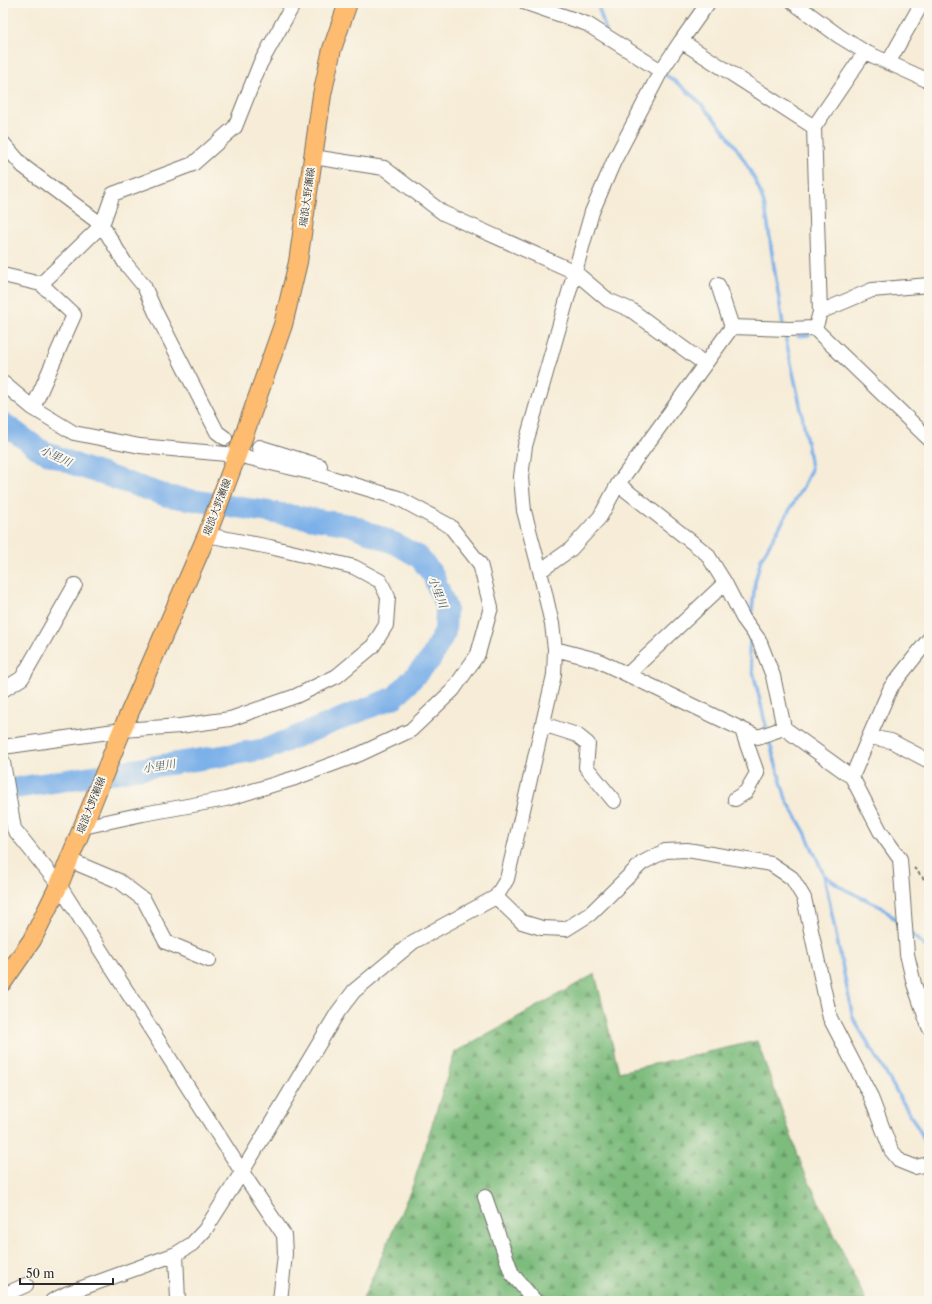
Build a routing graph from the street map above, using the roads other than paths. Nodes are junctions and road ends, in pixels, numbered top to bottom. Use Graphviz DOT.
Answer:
graph roads {
  1 [pos="294,3"];
  2 [pos="348,3"];
  3 [pos="526,3"];
  4 [pos="708,3"];
  5 [pos="794,3"];
  6 [pos="922,3"];
  7 [pos="681,41"];
  8 [pos="865,52"];
  9 [pos="888,63"];
  10 [pos="664,67"];
  11 [pos="929,81"];
  12 [pos="814,127"];
  13 [pos="3,143"];
  14 [pos="313,157"];
  15 [pos="102,225"];
  16 [pos="575,272"];
  17 [pos="3,275"];
  18 [pos="41,284"];
  19 [pos="718,285"];
  20 [pos="929,285"];
  21 [pos="820,312"];
  22 [pos="732,327"];
  23 [pos="814,328"];
  24 [pos="705,364"];
  25 [pos="3,383"];
  26 [pos="33,408"];
  27 [pos="225,438"];
  28 [pos="929,439"];
  29 [pos="259,447"];
  30 [pos="235,460"];
  31 [pos="318,474"];
  32 [pos="618,484"];
  33 [pos="210,528"];
  34 [pos="540,571"];
  35 [pos="725,583"];
  36 [pos="75,585"];
  37 [pos="927,645"];
  38 [pos="555,649"];
  39 [pos="628,674"];
  40 [pos="3,690"];
  41 [pos="542,724"];
  42 [pos="784,728"];
  43 [pos="742,730"];
  44 [pos="120,734"];
  45 [pos="869,737"];
  46 [pos="3,747"];
  47 [pos="929,761"];
  48 [pos="3,762"];
  49 [pos="852,777"];
  50 [pos="736,799"];
  51 [pos="614,801"];
  52 [pos="85,823"];
  53 [pos="8,830"];
  54 [pos="69,860"];
  55 [pos="59,885"];
  56 [pos="496,897"];
  57 [pos="209,960"];
  58 [pos="3,982"];
  59 [pos="929,1027"];
  60 [pos="929,1164"];
  61 [pos="242,1172"];
  62 [pos="485,1197"];
  63 [pos="176,1254"];
  64 [pos="26,1285"];
  65 [pos="8,1301"];
  66 [pos="52,1301"];
  67 [pos="178,1301"];
  68 [pos="280,1301"];
  69 [pos="535,1301"];
  1 -- 15 [label="street"];
  2 -- 14 [label="main road, 瑞浪大野瀬線"];
  3 -- 10 [label="street"];
  4 -- 7 [label="street"];
  5 -- 8 [label="street"];
  6 -- 9 [label="street"];
  7 -- 10 [label="street"];
  7 -- 12 [label="street"];
  8 -- 9 [label="street"];
  8 -- 12 [label="street"];
  9 -- 11 [label="street"];
  10 -- 16 [label="street"];
  12 -- 21 [label="street"];
  13 -- 15 [label="street"];
  14 -- 16 [label="street"];
  14 -- 30 [label="main road, 瑞浪大野瀬線"];
  15 -- 18 [label="street"];
  15 -- 27 [label="street"];
  16 -- 24 [label="street"];
  16 -- 34 [label="street"];
  17 -- 18 [label="street"];
  18 -- 26 [label="street"];
  19 -- 22 [label="street"];
  20 -- 21 [label="street"];
  21 -- 23 [label="street"];
  22 -- 23 [label="street"];
  22 -- 24 [label="street"];
  23 -- 28 [label="street"];
  24 -- 32 [label="street"];
  25 -- 26 [label="street"];
  26 -- 30 [label="street"];
  29 -- 31 [label="street"];
  30 -- 31 [label="street"];
  30 -- 33 [label="main road, 瑞浪大野瀬線"];
  31 -- 52 [label="street"];
  32 -- 34 [label="street"];
  32 -- 35 [label="street"];
  33 -- 44 [label="main road, 瑞浪大野瀬線"];
  33 -- 44 [label="street"];
  34 -- 38 [label="street"];
  35 -- 39 [label="street"];
  35 -- 42 [label="street"];
  36 -- 40 [label="street"];
  37 -- 45 [label="street"];
  38 -- 39 [label="street"];
  38 -- 41 [label="street"];
  39 -- 43 [label="street"];
  41 -- 51 [label="street"];
  41 -- 56 [label="street"];
  42 -- 43 [label="street"];
  42 -- 49 [label="street"];
  43 -- 50 [label="street"];
  44 -- 46 [label="street"];
  44 -- 52 [label="main road, 瑞浪大野瀬線"];
  45 -- 47 [label="street"];
  45 -- 49 [label="street"];
  48 -- 53 [label="street"];
  49 -- 59 [label="street"];
  52 -- 54 [label="main road, 瑞浪大野瀬線"];
  53 -- 55 [label="street"];
  54 -- 55 [label="main road, 瑞浪大野瀬線"];
  54 -- 57 [label="street"];
  55 -- 58 [label="main road, 瑞浪大野瀬線"];
  55 -- 61 [label="street"];
  56 -- 60 [label="street"];
  56 -- 61 [label="street"];
  61 -- 63 [label="street"];
  61 -- 68 [label="street"];
  62 -- 69 [label="street"];
  63 -- 66 [label="street"];
  63 -- 67 [label="street"];
  64 -- 65 [label="street"];
}
